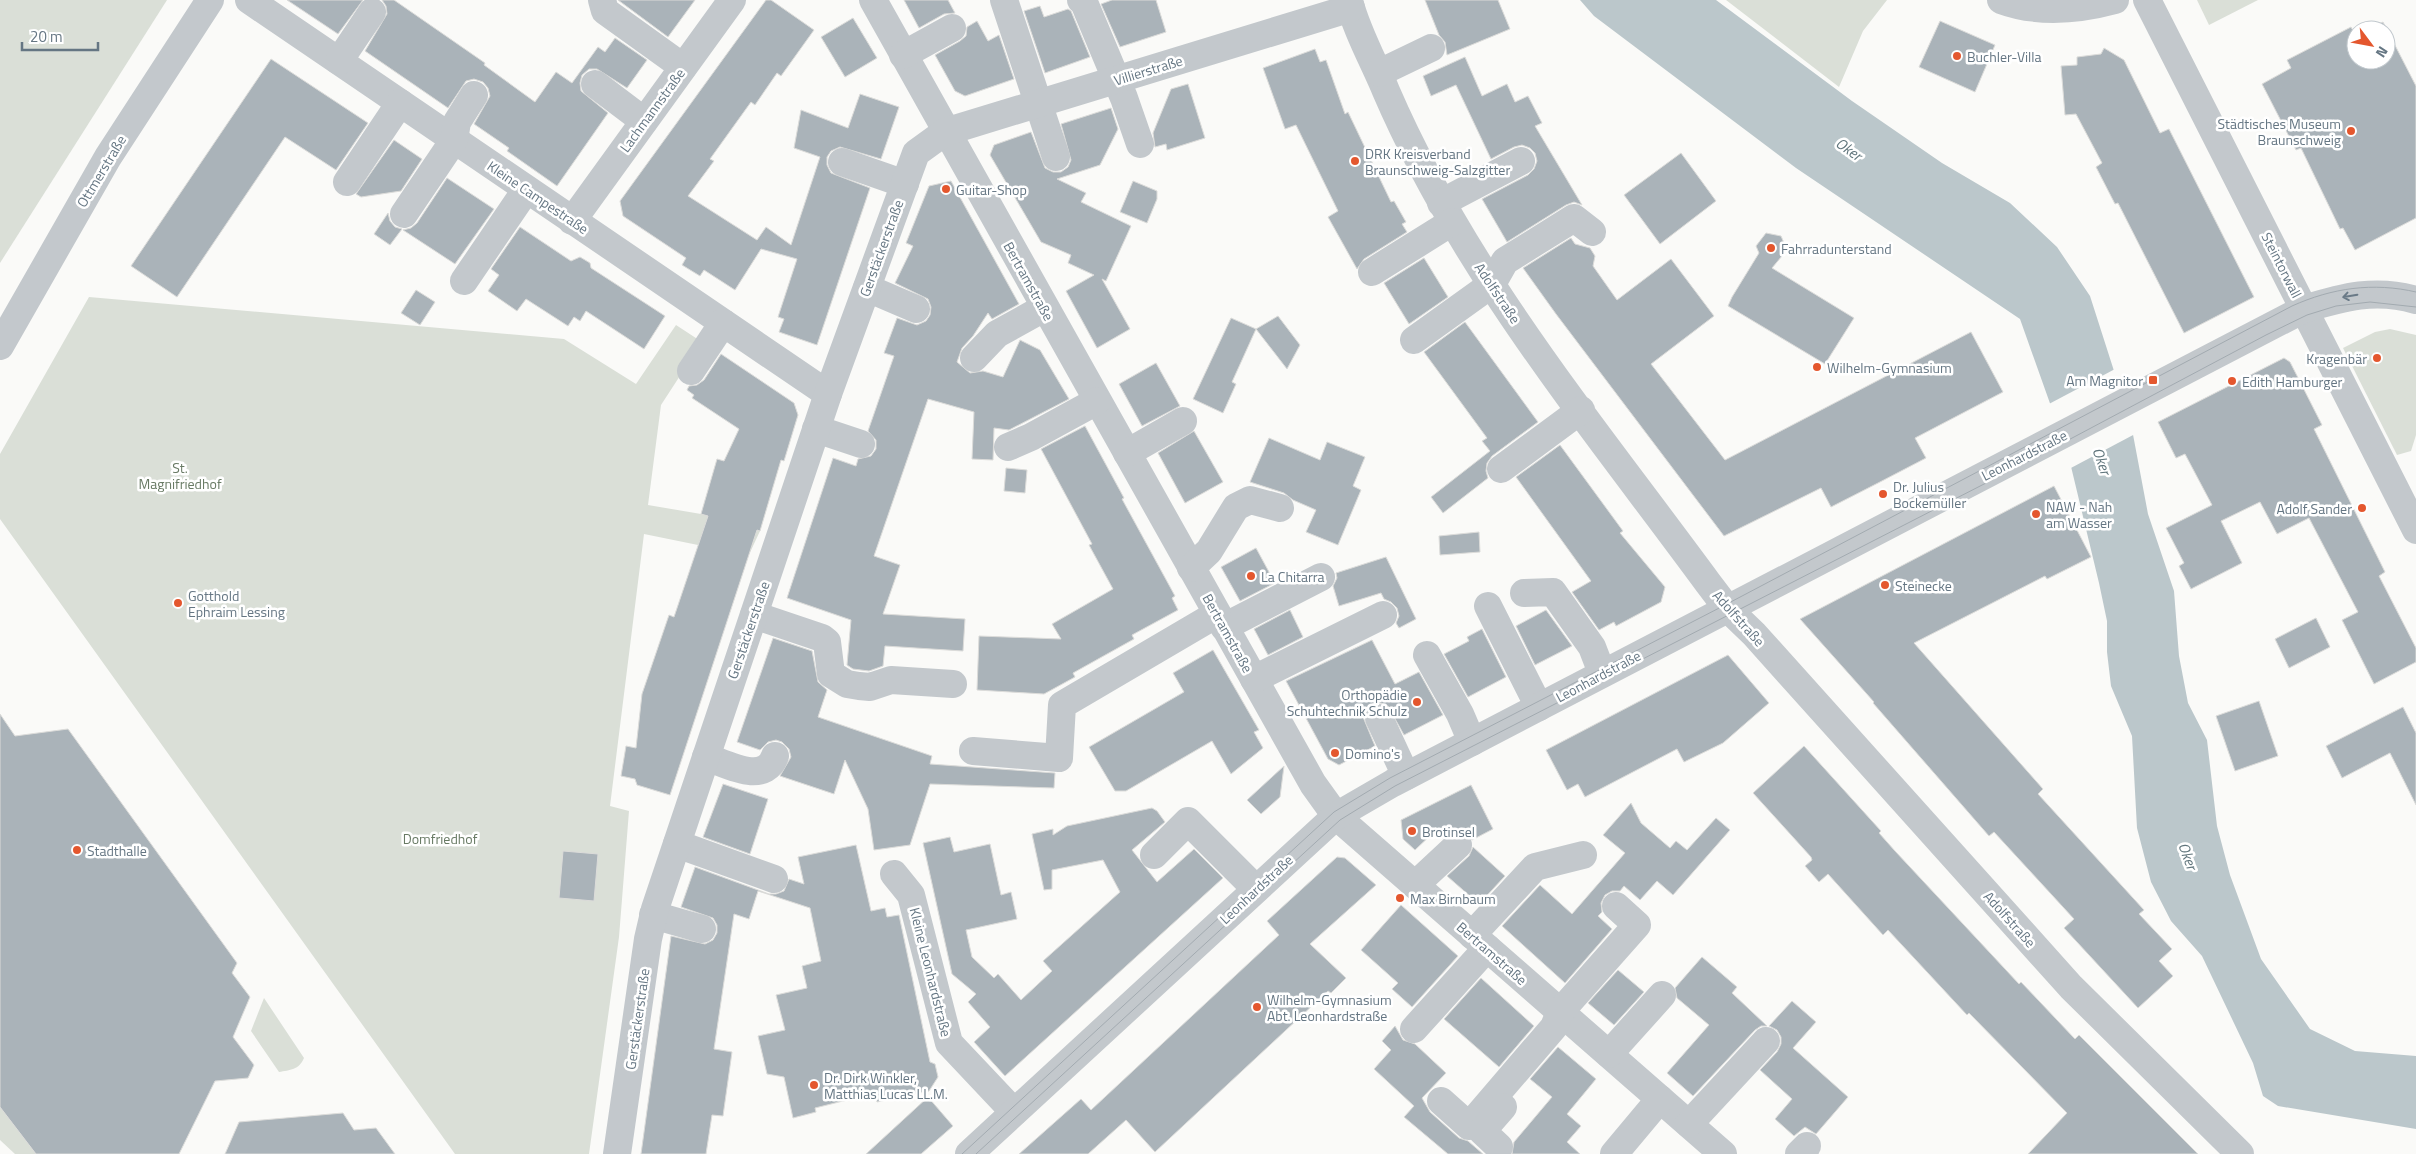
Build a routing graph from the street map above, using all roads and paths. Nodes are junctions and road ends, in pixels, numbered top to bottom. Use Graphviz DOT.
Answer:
graph roads {
  1 [pos="210,0"];
  2 [pos="249,0"];
  3 [pos="602,0"];
  4 [pos="873,0"];
  5 [pos="1004,0"];
  6 [pos="1081,0"];
  7 [pos="2001,0"];
  8 [pos="2115,0"];
  9 [pos="2147,0"];
  10 [pos="721,4"];
  11 [pos="1350,4"];
  12 [pos="372,12"];
  13 [pos="952,28"];
  14 [pos="1431,48"];
  15 [pos="903,55"];
  16 [pos="339,61"];
  17 [pos="683,67"];
  18 [pos="1378,73"];
  19 [pos="1115,80"];
  20 [pos="595,84"];
  21 [pos="474,95"];
  22 [pos="1040,103"];
  23 [pos="400,104"];
  24 [pos="644,121"];
  25 [pos="945,132"];
  26 [pos="454,140"];
  27 [pos="1140,144"];
  28 [pos="1056,157"];
  29 [pos="1521,161"];
  30 [pos="842,162"];
  31 [pos="346,182"];
  32 [pos="905,184"];
  33 [pos="521,186"];
  34 [pos="1446,212"];
  35 [pos="404,214"];
  36 [pos="572,221"];
  37 [pos="1592,232"];
  38 [pos="1372,272"];
  39 [pos="458,277"];
  40 [pos="1492,284"];
  41 [pos="866,288"];
  42 [pos="2407,297"];
  43 [pos="1044,308"];
  44 [pos="916,309"];
  45 [pos="2304,309"];
  46 [pos="723,323"];
  47 [pos="1414,340"];
  48 [pos="0,346"];
  49 [pos="974,358"];
  50 [pos="691,371"];
  51 [pos="828,394"];
  52 [pos="1097,401"];
  53 [pos="1581,410"];
  54 [pos="1183,421"];
  55 [pos="816,429"];
  56 [pos="861,444"];
  57 [pos="1008,447"];
  58 [pos="1127,453"];
  59 [pos="1501,469"];
  60 [pos="1280,508"];
  61 [pos="2416,530"];
  62 [pos="1191,568"];
  63 [pos="1321,577"];
  64 [pos="1524,593"];
  65 [pos="1488,606"];
  66 [pos="1727,608"];
  67 [pos="754,615"];
  68 [pos="1383,616"];
  69 [pos="1221,620"];
  70 [pos="1589,621"];
  71 [pos="1427,654"];
  72 [pos="1608,670"];
  73 [pos="1254,679"];
  74 [pos="953,684"];
  75 [pos="1539,707"];
  76 [pos="1379,718"];
  77 [pos="1472,742"];
  78 [pos="973,751"];
  79 [pos="775,756"];
  80 [pos="703,765"];
  81 [pos="1406,776"];
  82 [pos="752,790"];
  83 [pos="1336,816"];
  84 [pos="676,844"];
  85 [pos="1458,846"];
  86 [pos="1154,855"];
  87 [pos="1583,855"];
  88 [pos="894,874"];
  89 [pos="774,880"];
  90 [pos="1415,885"];
  91 [pos="1256,889"];
  92 [pos="1616,906"];
  93 [pos="653,915"];
  94 [pos="702,929"];
  95 [pos="1479,942"];
  96 [pos="1667,1000"];
  97 [pos="1566,1017"];
  98 [pos="1414,1029"];
  99 [pos="1766,1041"];
  100 [pos="1614,1059"];
  101 [pos="1660,1099"];
  102 [pos="1441,1101"];
  103 [pos="1014,1112"];
  104 [pos="1688,1124"];
  105 [pos="1499,1146"];
  106 [pos="1711,1150"];
  107 [pos="617,1154"];
  108 [pos="969,1154"];
  109 [pos="1614,1154"];
  110 [pos="2240,1154"];
  1 -- 48 [label="street, Ottmerstraße"];
  2 -- 16 [label="street, Kleine Campestraße"];
  3 -- 17 [label="street"];
  4 -- 15 [label="street, Bertramstraße"];
  5 -- 22 [label="street"];
  6 -- 19 [label="street"];
  7 -- 8 [label="street"];
  9 -- 45 [label="street, Steintorwall"];
  10 -- 17 [label="street, Lachmannstraße"];
  11 -- 18 [label="street, Adolfstraße"];
  11 -- 19 [label="street, Villierstraße"];
  12 -- 16 [label="street"];
  13 -- 15 [label="street"];
  14 -- 18 [label="street"];
  15 -- 25 [label="street, Bertramstraße"];
  16 -- 23 [label="street, Kleine Campestraße"];
  17 -- 24 [label="street, Lachmannstraße"];
  18 -- 34 [label="street, Adolfstraße"];
  19 -- 22 [label="street, Villierstraße"];
  19 -- 27 [label="street"];
  20 -- 24 [label="street"];
  21 -- 26 [label="street"];
  22 -- 25 [label="street, Villierstraße"];
  22 -- 28 [label="street"];
  23 -- 26 [label="street, Kleine Campestraße"];
  23 -- 31 [label="street"];
  24 -- 36 [label="street, Lachmannstraße"];
  25 -- 32 [label="street, Gerstäckerstraße"];
  25 -- 43 [label="street, Bertramstraße"];
  26 -- 33 [label="street, Kleine Campestraße"];
  26 -- 35 [label="street"];
  29 -- 34 [label="street"];
  30 -- 32 [label="street"];
  32 -- 41 [label="street, Gerstäckerstraße"];
  33 -- 36 [label="street, Kleine Campestraße"];
  33 -- 39 [label="street"];
  34 -- 38 [label="street"];
  34 -- 40 [label="street, Adolfstraße"];
  36 -- 46 [label="street, Kleine Campestraße"];
  37 -- 40 [label="street"];
  40 -- 47 [label="street"];
  40 -- 53 [label="street, Adolfstraße"];
  41 -- 44 [label="street"];
  41 -- 51 [label="street, Gerstäckerstraße"];
  42 -- 45 [label="street, Leonhardstraße, one-way"];
  43 -- 49 [label="street"];
  43 -- 52 [label="street, Bertramstraße"];
  45 -- 61 [label="street, Steintorwall"];
  45 -- 66 [label="street, Leonhardstraße"];
  46 -- 50 [label="street"];
  46 -- 51 [label="street, Kleine Campestraße"];
  51 -- 55 [label="street, Gerstäckerstraße"];
  52 -- 57 [label="street"];
  52 -- 58 [label="street, Bertramstraße"];
  53 -- 59 [label="street"];
  53 -- 66 [label="street, Adolfstraße"];
  54 -- 58 [label="street"];
  55 -- 56 [label="street"];
  55 -- 67 [label="street, Gerstäckerstraße"];
  58 -- 62 [label="street, Bertramstraße"];
  60 -- 62 [label="street"];
  62 -- 69 [label="street, Bertramstraße"];
  63 -- 69 [label="street"];
  64 -- 72 [label="street"];
  65 -- 75 [label="street"];
  66 -- 72 [label="street, Leonhardstraße"];
  66 -- 110 [label="street, Adolfstraße"];
  67 -- 74 [label="street"];
  67 -- 80 [label="street, Gerstäckerstraße"];
  68 -- 73 [label="street"];
  69 -- 73 [label="street, Bertramstraße"];
  69 -- 78 [label="street"];
  70 -- 72 [label="street"];
  71 -- 77 [label="street"];
  72 -- 75 [label="street, Leonhardstraße"];
  73 -- 83 [label="street, Bertramstraße"];
  75 -- 77 [label="street, Leonhardstraße"];
  76 -- 81 [label="street"];
  77 -- 81 [label="street, Leonhardstraße"];
  79 -- 80 [label="street"];
  80 -- 82 [label="street"];
  80 -- 84 [label="street, Gerstäckerstraße"];
  81 -- 83 [label="street, Leonhardstraße"];
  83 -- 90 [label="street, Bertramstraße"];
  83 -- 91 [label="street, Leonhardstraße"];
  84 -- 89 [label="street"];
  84 -- 93 [label="street, Gerstäckerstraße"];
  85 -- 90 [label="street"];
  86 -- 91 [label="street"];
  87 -- 95 [label="street"];
  88 -- 103 [label="street, Kleine Leonhardstraße"];
  90 -- 95 [label="street, Bertramstraße"];
  91 -- 103 [label="street, Leonhardstraße"];
  92 -- 97 [label="street"];
  93 -- 94 [label="street"];
  93 -- 107 [label="street, Gerstäckerstraße"];
  95 -- 97 [label="street, Bertramstraße"];
  95 -- 98 [label="street"];
  96 -- 100 [label="street"];
  97 -- 100 [label="street, Bertramstraße"];
  97 -- 102 [label="street"];
  97 -- 105 [label="street"];
  99 -- 104 [label="street"];
  100 -- 101 [label="street, Bertramstraße"];
  101 -- 104 [label="street, Bertramstraße"];
  101 -- 109 [label="street"];
  103 -- 108 [label="street, Leonhardstraße"];
  104 -- 106 [label="street, Bertramstraße"];
}
